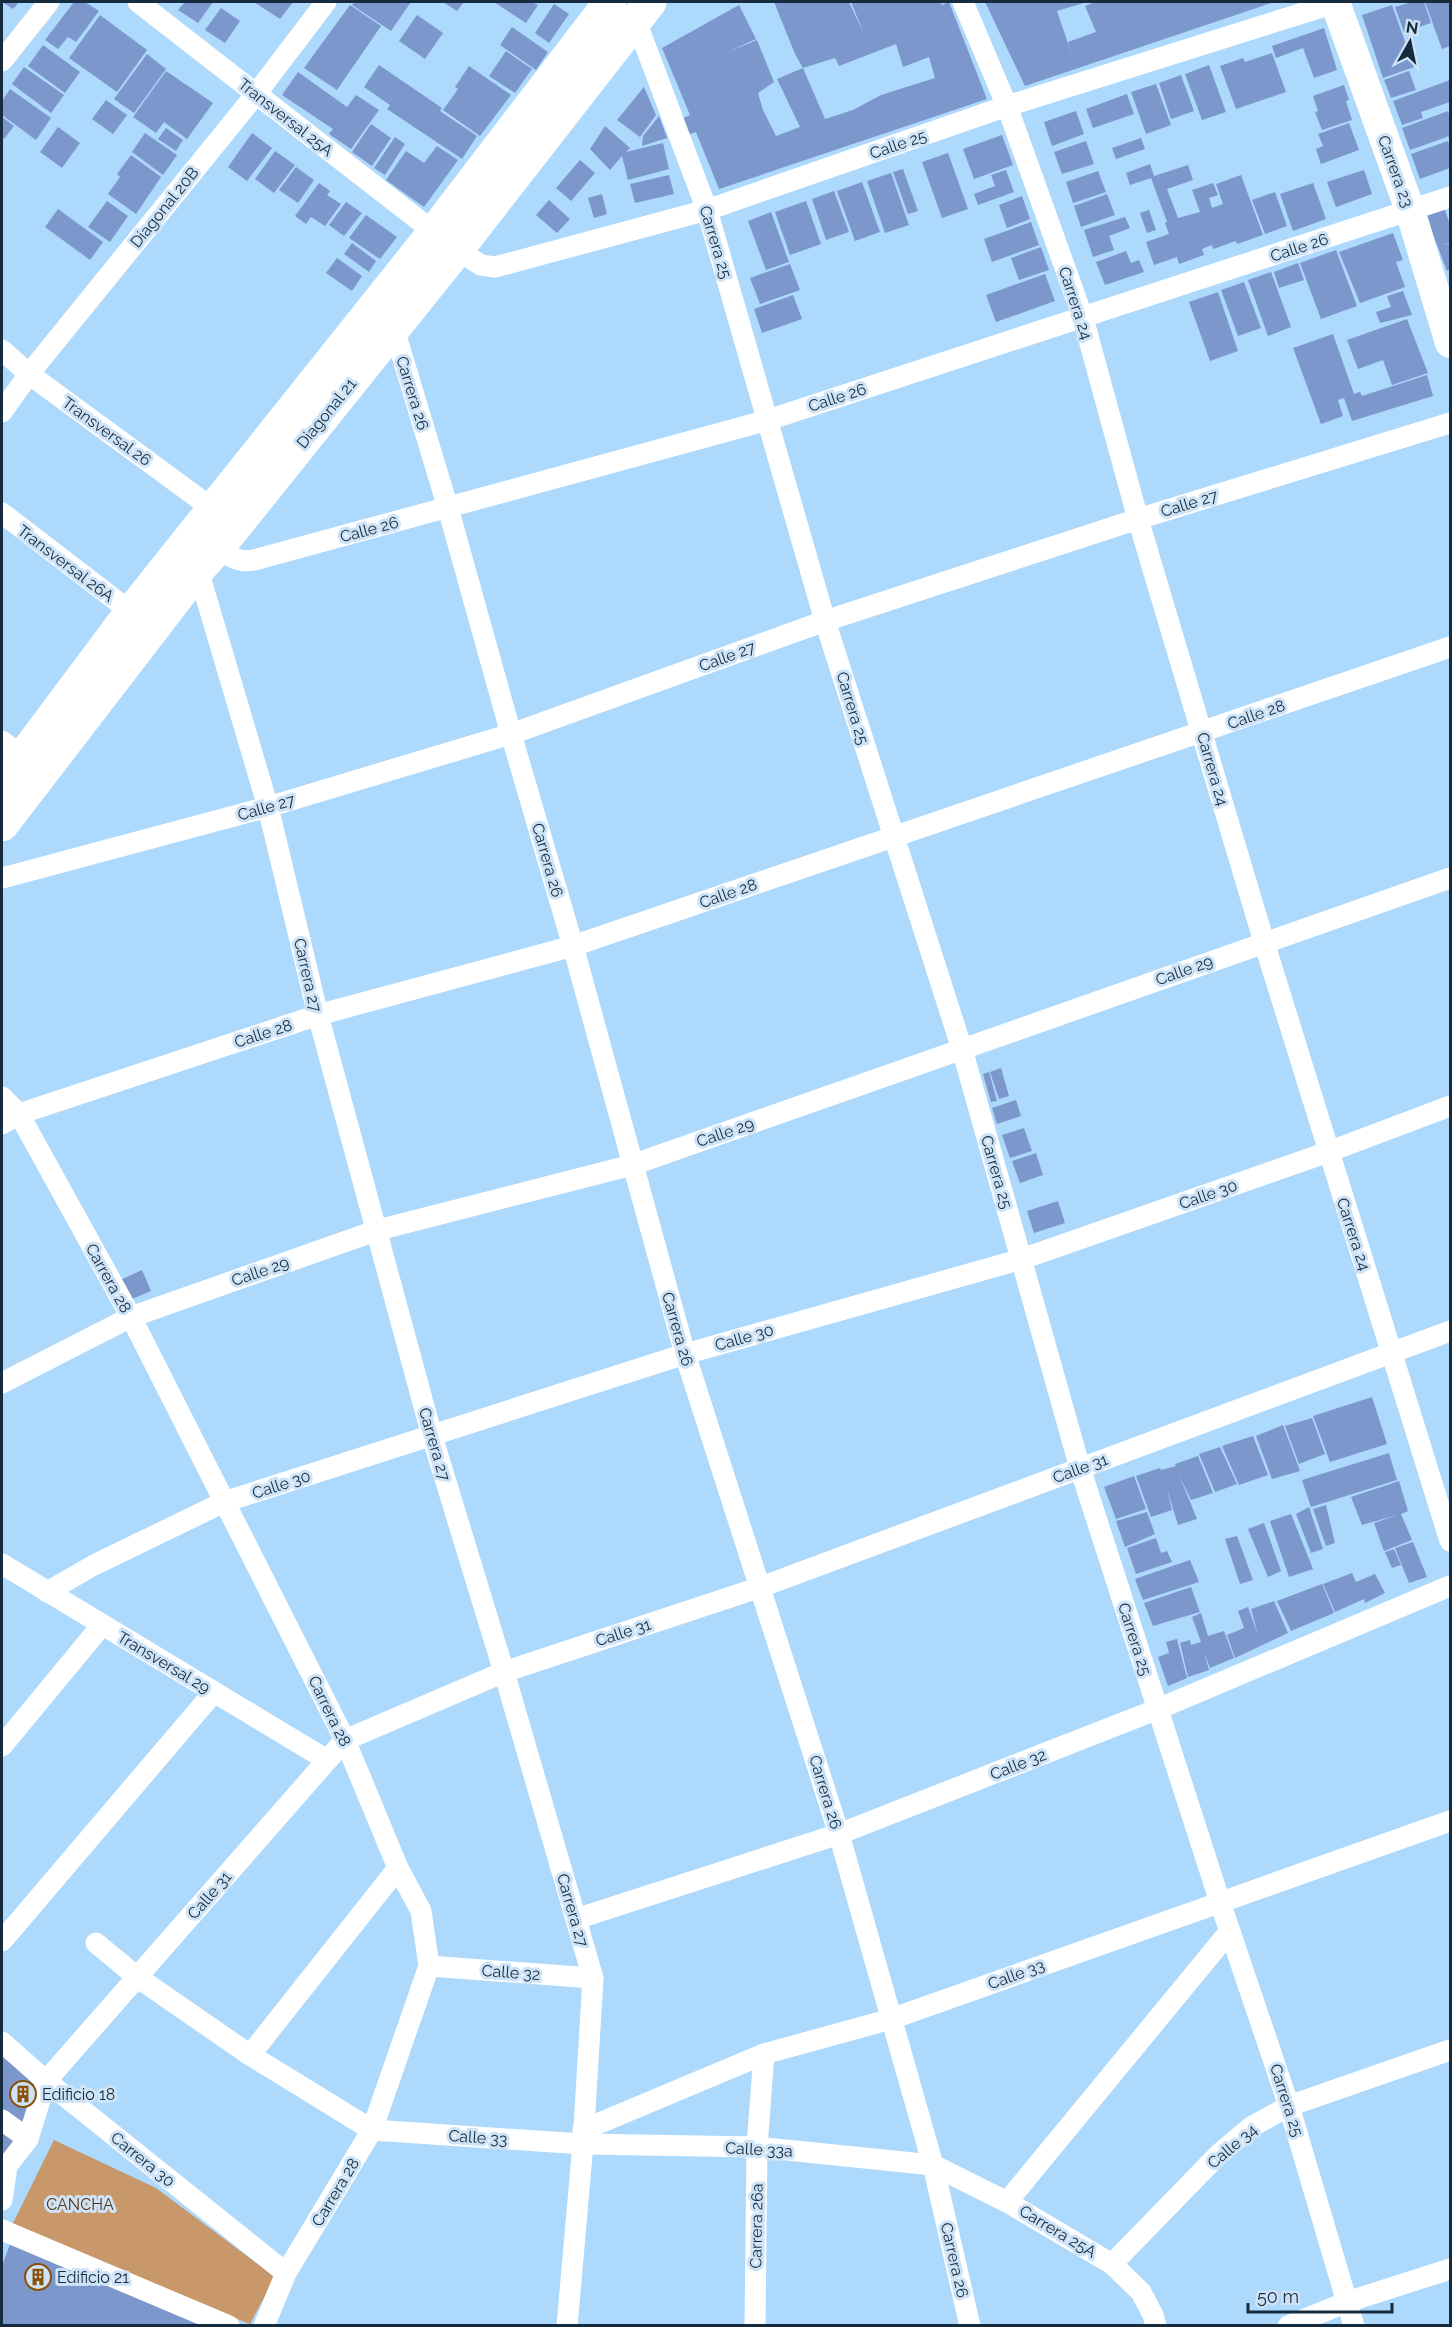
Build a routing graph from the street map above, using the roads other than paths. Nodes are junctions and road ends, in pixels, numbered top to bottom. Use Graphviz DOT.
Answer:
graph roads {
  1 [pos="49,2"];
  2 [pos="138,2"];
  3 [pos="326,2"];
  4 [pos="610,2"];
  5 [pos="963,2"];
  6 [pos="1336,2"];
  7 [pos="643,11"];
  8 [pos="2,61"];
  9 [pos="256,94"];
  10 [pos="1007,106"];
  11 [pos="1450,198"];
  12 [pos="707,210"];
  13 [pos="1410,210"];
  14 [pos="445,241"];
  15 [pos="1083,318"];
  16 [pos="394,329"];
  17 [pos="1450,342"];
  18 [pos="2,350"];
  19 [pos="29,374"];
  20 [pos="2,412"];
  21 [pos="768,420"];
  22 [pos="1450,423"];
  23 [pos="448,507"];
  24 [pos="213,509"];
  25 [pos="2,513"];
  26 [pos="1138,519"];
  27 [pos="208,559"];
  28 [pos="131,612"];
  29 [pos="825,621"];
  30 [pos="1450,647"];
  31 [pos="1202,733"];
  32 [pos="511,734"];
  33 [pos="12,749"];
  34 [pos="2,785"];
  35 [pos="268,807"];
  36 [pos="2,825"];
  37 [pos="893,837"];
  38 [pos="2,878"];
  39 [pos="1450,878"];
  40 [pos="1264,942"];
  41 [pos="573,946"];
  42 [pos="318,1014"];
  43 [pos="962,1049"];
  44 [pos="2,1097"];
  45 [pos="1450,1106"];
  46 [pos="10,1119"];
  47 [pos="1328,1152"];
  48 [pos="632,1165"];
  49 [pos="378,1230"];
  50 [pos="1022,1259"];
  51 [pos="131,1317"];
  52 [pos="1450,1331"];
  53 [pos="1394,1353"];
  54 [pos="685,1354"];
  55 [pos="2,1383"];
  56 [pos="432,1436"];
  57 [pos="1080,1468"];
  58 [pos="224,1502"];
  59 [pos="1450,1541"];
  60 [pos="4,1570"];
  61 [pos="1450,1586"];
  62 [pos="761,1587"];
  63 [pos="47,1592"];
  64 [pos="102,1625"];
  65 [pos="504,1672"];
  66 [pos="214,1692"];
  67 [pos="1158,1709"];
  68 [pos="345,1740"];
  69 [pos="2,1746"];
  70 [pos="327,1760"];
  71 [pos="1450,1821"];
  72 [pos="839,1834"];
  73 [pos="398,1868"];
  74 [pos="1220,1902"];
  75 [pos="576,1919"];
  76 [pos="1230,1931"];
  77 [pos="2,1941"];
  78 [pos="96,1943"];
  79 [pos="429,1966"];
  80 [pos="137,1977"];
  81 [pos="593,1978"];
  82 [pos="891,2019"];
  83 [pos="2,2042"];
  84 [pos="1450,2050"];
  85 [pos="764,2054"];
  86 [pos="250,2055"];
  87 [pos="46,2081"];
  88 [pos="1289,2106"];
  89 [pos="2,2120"];
  90 [pos="372,2130"];
  91 [pos="584,2137"];
  92 [pos="28,2139"];
  93 [pos="757,2147"];
  94 [pos="4,2165"];
  95 [pos="933,2165"];
  96 [pos="2,2200"];
  97 [pos="1007,2202"];
  98 [pos="2,2229"];
  99 [pos="1112,2264"];
  100 [pos="1450,2269"];
  101 [pos="286,2273"];
  102 [pos="1347,2302"];
  103 [pos="229,2325"];
  104 [pos="264,2325"];
  105 [pos="567,2325"];
  106 [pos="755,2325"];
  107 [pos="970,2325"];
  108 [pos="1156,2325"];
  109 [pos="1288,2325"];
  110 [pos="1354,2325"];
  1 -- 8 [label="street"];
  2 -- 9 [label="street, Transversal 25A"];
  3 -- 9 [label="street, Diagonal 20B"];
  4 -- 14 [label="highway, Diagonal 21"];
  5 -- 10 [label="street, Carrera 24"];
  6 -- 10 [label="street, Calle 25"];
  6 -- 13 [label="street, Carrera 23"];
  7 -- 12 [label="street, Carrera 25"];
  7 -- 14 [label="highway, Diagonal 21"];
  9 -- 14 [label="street, Transversal 25A"];
  9 -- 19 [label="street, Diagonal 20B"];
  10 -- 12 [label="street, Calle 25"];
  10 -- 15 [label="street, Carrera 24"];
  11 -- 13 [label="street, Calle 26"];
  12 -- 14 [label="street, Calle 25"];
  12 -- 21 [label="street, Carrera 25"];
  13 -- 15 [label="street, Calle 26"];
  13 -- 17 [label="street, Carrera 23"];
  14 -- 16 [label="highway, Diagonal 21"];
  14 -- 24 [label="highway, Diagonal 21"];
  15 -- 21 [label="street, Calle 26"];
  15 -- 26 [label="street, Carrera 24"];
  16 -- 23 [label="street, Carrera 26"];
  16 -- 27 [label="highway, Diagonal 21"];
  18 -- 19 [label="street, Transversal 26"];
  19 -- 20 [label="street, Diagonal 20B"];
  19 -- 24 [label="street, Transversal 26"];
  21 -- 23 [label="street, Calle 26"];
  21 -- 29 [label="street, Carrera 25"];
  22 -- 26 [label="street, Calle 27"];
  23 -- 27 [label="street, Calle 26"];
  23 -- 32 [label="street, Carrera 26"];
  24 -- 28 [label="highway, Diagonal 21"];
  25 -- 28 [label="street, Transversal 26A"];
  26 -- 29 [label="street, Calle 27"];
  26 -- 31 [label="street, Carrera 24"];
  27 -- 35 [label="street, Carrera 27"];
  27 -- 36 [label="highway, Diagonal 21"];
  28 -- 33 [label="highway, Diagonal 21"];
  29 -- 32 [label="street, Calle 27"];
  29 -- 37 [label="street, Carrera 25"];
  30 -- 31 [label="street, Calle 28"];
  31 -- 37 [label="street, Calle 28"];
  31 -- 40 [label="street, Carrera 24"];
  32 -- 35 [label="street, Calle 27"];
  32 -- 41 [label="street, Carrera 26"];
  33 -- 34 [label="highway, Diagonal 21"];
  35 -- 38 [label="street, Calle 27"];
  35 -- 42 [label="street, Carrera 27"];
  37 -- 41 [label="street, Calle 28"];
  37 -- 43 [label="street, Carrera 25"];
  39 -- 40 [label="street, Calle 29"];
  40 -- 43 [label="street, Calle 29"];
  40 -- 47 [label="street, Carrera 24"];
  41 -- 42 [label="street, Calle 28"];
  41 -- 48 [label="street, Carrera 26"];
  42 -- 46 [label="street, Calle 28"];
  42 -- 49 [label="street, Carrera 27"];
  43 -- 48 [label="street, Calle 29"];
  43 -- 50 [label="street, Carrera 25"];
  44 -- 46 [label="street, Carrera 28"];
  45 -- 47 [label="street, Calle 30"];
  46 -- 51 [label="street, Carrera 28"];
  47 -- 50 [label="street, Calle 30"];
  47 -- 53 [label="street, Carrera 24"];
  48 -- 49 [label="street, Calle 29"];
  48 -- 54 [label="street, Carrera 26"];
  49 -- 51 [label="street, Calle 29"];
  49 -- 56 [label="street, Carrera 27"];
  50 -- 54 [label="street, Calle 30"];
  50 -- 57 [label="street, Carrera 25"];
  51 -- 55 [label="street, Calle 29"];
  51 -- 58 [label="street, Carrera 28"];
  52 -- 53 [label="street, Calle 31"];
  53 -- 57 [label="street, Calle 31"];
  53 -- 59 [label="street, Carrera 24"];
  54 -- 56 [label="street, Calle 30"];
  54 -- 62 [label="street, Carrera 26"];
  56 -- 58 [label="street, Calle 30"];
  56 -- 65 [label="street, Carrera 27"];
  57 -- 62 [label="street, Calle 31"];
  57 -- 67 [label="street, Carrera 25"];
  58 -- 63 [label="street, Calle 30"];
  58 -- 68 [label="street, Carrera 28"];
  60 -- 63 [label="street, Transversal 29"];
  61 -- 67 [label="street, Calle 32"];
  62 -- 65 [label="street, Calle 31"];
  62 -- 72 [label="street, Carrera 26"];
  63 -- 64 [label="street, Transversal 29"];
  64 -- 66 [label="street, Transversal 29"];
  64 -- 69 [label="street"];
  65 -- 68 [label="street, Calle 31"];
  65 -- 75 [label="street, Carrera 27"];
  66 -- 70 [label="street, Transversal 29"];
  66 -- 77 [label="street"];
  67 -- 72 [label="street, Calle 32"];
  67 -- 74 [label="street, Carrera 25"];
  68 -- 70 [label="street, Calle 31"];
  68 -- 73 [label="street, Carrera 28"];
  70 -- 80 [label="street, Calle 31"];
  71 -- 74 [label="street, Calle 33"];
  72 -- 75 [label="street, Calle 32"];
  72 -- 82 [label="street, Carrera 26"];
  73 -- 79 [label="street, Carrera 28"];
  73 -- 86 [label="street"];
  74 -- 76 [label="street, Carrera 25"];
  74 -- 82 [label="street, Calle 33"];
  75 -- 81 [label="street, Carrera 27"];
  76 -- 88 [label="street, Carrera 25"];
  76 -- 97 [label="street"];
  78 -- 80 [label="street"];
  79 -- 81 [label="street, Calle 32"];
  79 -- 90 [label="street, Carrera 28"];
  80 -- 86 [label="street"];
  80 -- 87 [label="street, Calle 31"];
  81 -- 91 [label="street, Carrera 27"];
  82 -- 85 [label="street, Calle 33"];
  82 -- 95 [label="street, Carrera 26"];
  83 -- 87 [label="street, Carrera 30"];
  84 -- 88 [label="street, Calle 34"];
  85 -- 91 [label="street, Calle 33"];
  85 -- 93 [label="street, Carrera 26a"];
  86 -- 90 [label="street"];
  87 -- 92 [label="street, Calle 31"];
  87 -- 101 [label="street, Carrera 30"];
  88 -- 99 [label="street, Calle 34"];
  88 -- 102 [label="street, Carrera 25"];
  89 -- 92 [label="street"];
  90 -- 91 [label="street, Calle 33"];
  90 -- 101 [label="street, Carrera 28"];
  91 -- 93 [label="street, Calle 33a"];
  91 -- 105 [label="street, Carrera 27"];
  92 -- 94 [label="street, Calle 31"];
  93 -- 95 [label="street, Calle 33a"];
  93 -- 106 [label="street, Carrera 26a"];
  94 -- 96 [label="street, Calle 31"];
  95 -- 97 [label="street, Carrera 25A"];
  95 -- 107 [label="street, Carrera 26"];
  97 -- 99 [label="street, Carrera 25A"];
  98 -- 103 [label="street"];
  99 -- 108 [label="street, Carrera 25A"];
  100 -- 102 [label="street"];
  101 -- 104 [label="street, Carrera 28"];
  102 -- 109 [label="street"];
  102 -- 110 [label="street, Carrera 25"];
}
